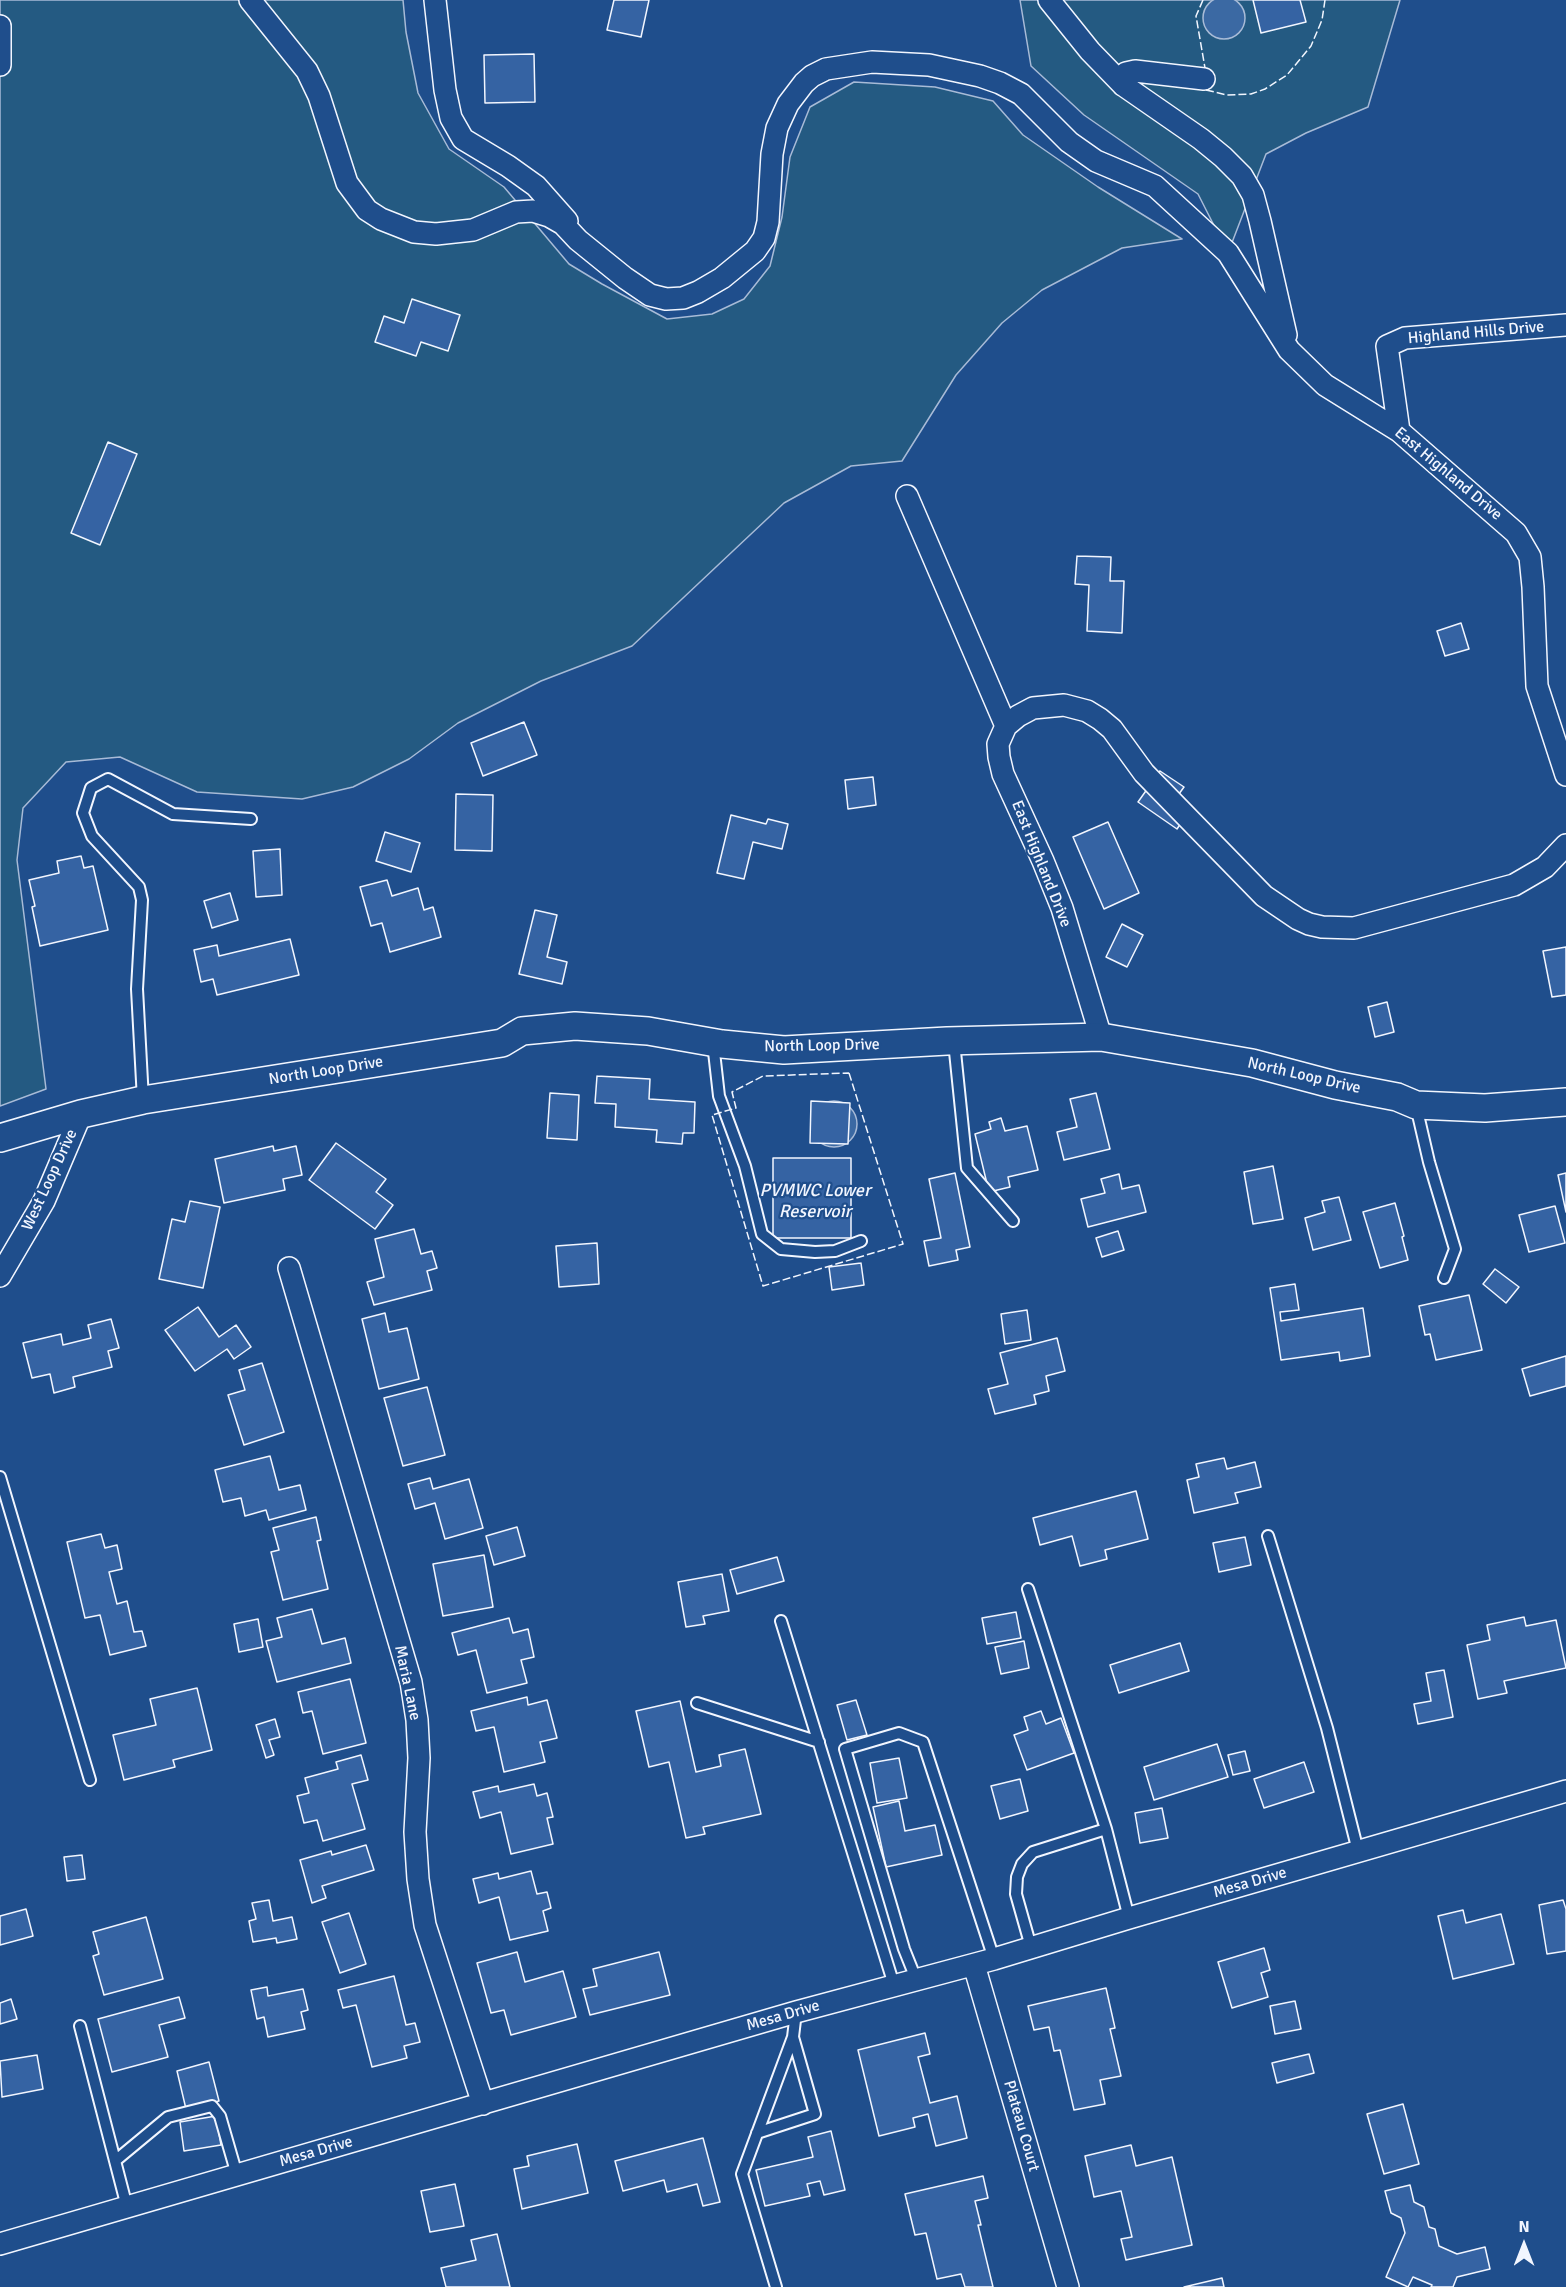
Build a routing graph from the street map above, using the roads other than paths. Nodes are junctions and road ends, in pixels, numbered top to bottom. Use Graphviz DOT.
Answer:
graph roads {
  1 [pos="250,0"];
  2 [pos="435,0"];
  3 [pos="1049,0"];
  4 [pos="0,26"];
  5 [pos="0,65"];
  6 [pos="1204,79"];
  7 [pos="1124,85"];
  8 [pos="596,253"];
  9 [pos="1566,325"];
  10 [pos="1289,350"];
  11 [pos="1399,431"];
  12 [pos="907,496"];
  13 [pos="1006,726"];
  14 [pos="1566,775"];
  15 [pos="251,819"];
  16 [pos="1566,845"];
  17 [pos="1101,1037"];
  18 [pos="954,1041"];
  19 [pos="713,1042"];
  20 [pos="143,1100"];
  21 [pos="1566,1102"];
  22 [pos="1416,1106"];
  23 [pos="81,1114"];
  24 [pos="0,1138"];
  25 [pos="1013,1221"];
  26 [pos="861,1241"];
  27 [pos="289,1268"];
  28 [pos="0,1276"];
  29 [pos="1444,1278"];
  30 [pos="0,1477"];
  31 [pos="1268,1536"];
  32 [pos="1028,1589"];
  33 [pos="781,1621"];
  34 [pos="697,1703"];
  35 [pos="819,1742"];
  36 [pos="90,1780"];
  37 [pos="1566,1791"];
  38 [pos="1106,1829"];
  39 [pos="1358,1851"];
  40 [pos="1129,1918"];
  41 [pos="1031,1947"];
  42 [pos="984,1962"];
  43 [pos="916,1979"];
  44 [pos="894,1985"];
  45 [pos="796,2012"];
  46 [pos="80,2026"];
  47 [pos="793,2037"];
  48 [pos="483,2104"];
  49 [pos="757,2133"];
  50 [pos="115,2161"];
  51 [pos="237,2175"];
  52 [pos="127,2207"];
  53 [pos="0,2244"];
  54 [pos="776,2287"];
  55 [pos="1068,2287"];
  1 -- 8 [label="street, East Highland Drive"];
  2 -- 8 [label="street"];
  3 -- 7 [label="street"];
  4 -- 5 [label="street"];
  6 -- 7 [label="street"];
  7 -- 10 [label="street"];
  8 -- 10 [label="street, East Highland Drive"];
  9 -- 11 [label="street, Highland Hills Drive"];
  10 -- 11 [label="street, East Highland Drive"];
  11 -- 14 [label="street, East Highland Drive"];
  12 -- 13 [label="street"];
  13 -- 16 [label="street"];
  13 -- 17 [label="street, East Highland Drive"];
  15 -- 20 [label="lane"];
  17 -- 18 [label="street, North Loop Drive"];
  17 -- 22 [label="street, North Loop Drive"];
  18 -- 19 [label="street, North Loop Drive"];
  18 -- 25 [label="lane"];
  19 -- 20 [label="street, North Loop Drive"];
  19 -- 26 [label="lane"];
  20 -- 23 [label="street, North Loop Drive"];
  21 -- 22 [label="street, North Loop Drive"];
  22 -- 29 [label="lane"];
  23 -- 24 [label="street, North Loop Drive"];
  23 -- 28 [label="street, West Loop Drive"];
  27 -- 48 [label="street, Maria Lane"];
  30 -- 36 [label="lane"];
  31 -- 39 [label="lane"];
  32 -- 38 [label="lane"];
  33 -- 35 [label="lane"];
  34 -- 35 [label="lane"];
  35 -- 44 [label="lane"];
  37 -- 39 [label="street, Mesa Drive"];
  38 -- 40 [label="lane"];
  38 -- 41 [label="lane"];
  39 -- 40 [label="street, Mesa Drive"];
  40 -- 41 [label="street, Mesa Drive"];
  41 -- 42 [label="street, Mesa Drive"];
  42 -- 43 [label="street, Mesa Drive"];
  42 -- 43 [label="lane"];
  42 -- 55 [label="street, Plateau Court"];
  43 -- 44 [label="street, Mesa Drive"];
  44 -- 45 [label="street, Mesa Drive"];
  45 -- 47 [label="lane"];
  45 -- 48 [label="street, Mesa Drive"];
  46 -- 50 [label="lane"];
  47 -- 49 [label="lane"];
  47 -- 49 [label="lane"];
  48 -- 51 [label="street, Mesa Drive"];
  49 -- 54 [label="lane"];
  50 -- 51 [label="lane"];
  50 -- 52 [label="lane"];
  51 -- 52 [label="street, Mesa Drive"];
  52 -- 53 [label="street, Mesa Drive"];
}
